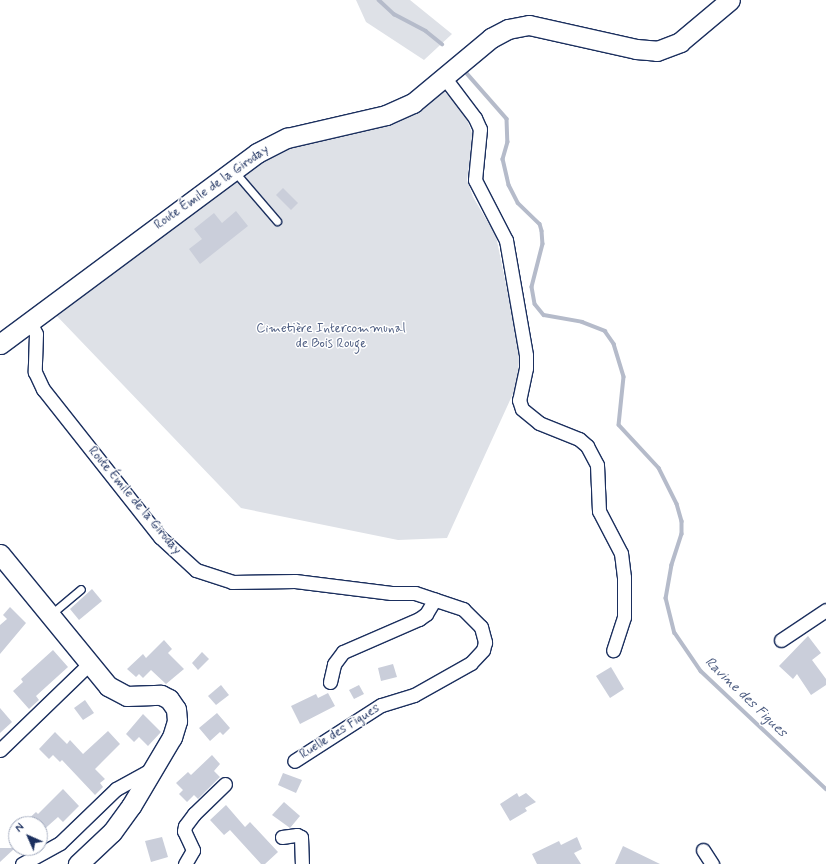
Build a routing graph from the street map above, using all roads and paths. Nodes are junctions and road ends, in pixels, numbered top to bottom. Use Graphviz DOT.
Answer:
graph roads {
  1 [pos="730,0"];
  2 [pos="444,77"];
  3 [pos="234,171"];
  4 [pos="278,221"];
  5 [pos="30,322"];
  6 [pos="0,344"];
  7 [pos="0,554"];
  8 [pos="81,589"];
  9 [pos="435,600"];
  10 [pos="826,610"];
  11 [pos="50,615"];
  12 [pos="781,640"];
  13 [pos="612,650"];
  14 [pos="89,664"];
  15 [pos="330,682"];
  16 [pos="0,750"];
  17 [pos="294,760"];
  18 [pos="150,770"];
  19 [pos="225,784"];
  20 [pos="282,837"];
  21 [pos="704,850"];
  22 [pos="22,864"];
  23 [pos="78,864"];
  24 [pos="185,864"];
  25 [pos="302,864"];
  26 [pos="712,864"];
  1 -- 2 [label="main road, Route Émile de la Giroday"];
  2 -- 3 [label="main road, Route Émile de la Giroday"];
  2 -- 13 [label="street"];
  3 -- 4 [label="lane"];
  3 -- 5 [label="main road, Route Émile de la Giroday"];
  5 -- 6 [label="main road, Route Émile de la Giroday"];
  5 -- 9 [label="street, Route Émile de la Giroday"];
  7 -- 11 [label="main road"];
  8 -- 11 [label="lane"];
  9 -- 15 [label="street"];
  9 -- 17 [label="street, Ruelle des Figues"];
  10 -- 12 [label="street"];
  11 -- 14 [label="main road"];
  14 -- 16 [label="street"];
  14 -- 18 [label="main road"];
  18 -- 22 [label="street"];
  18 -- 23 [label="main road"];
  19 -- 24 [label="street"];
  20 -- 25 [label="street"];
  21 -- 26 [label="street"];
}
